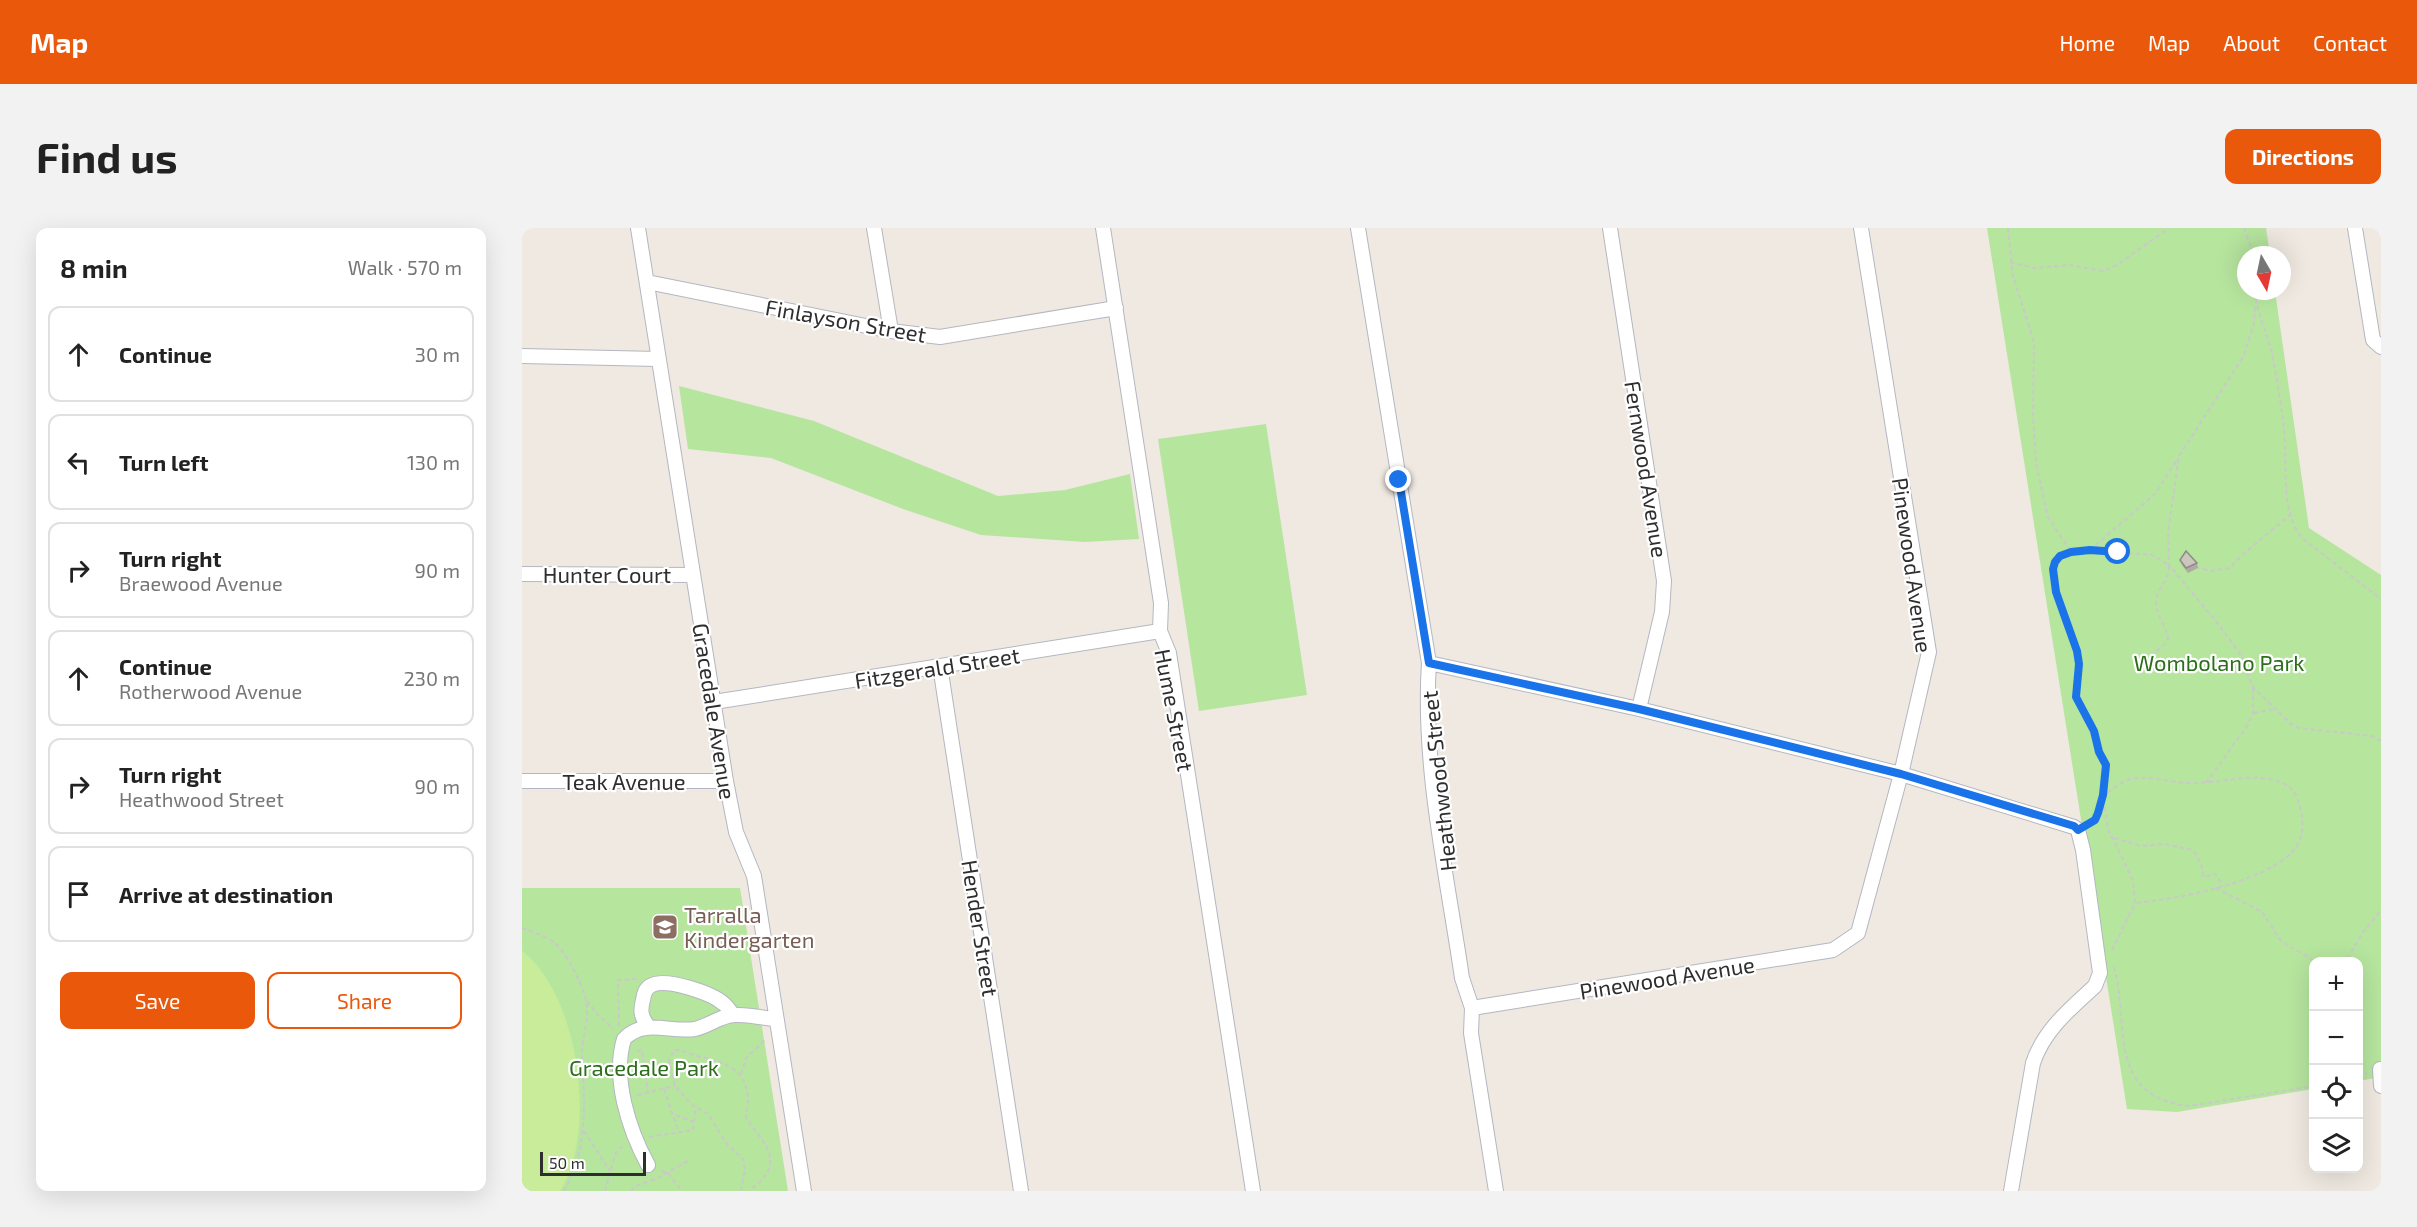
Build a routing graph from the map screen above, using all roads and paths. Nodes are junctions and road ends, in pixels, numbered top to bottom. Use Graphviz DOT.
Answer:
graph roads {
  1 [pos="638,228"];
  2 [pos="874,228"];
  3 [pos="1103,228"];
  4 [pos="1358,228"];
  5 [pos="1610,228"];
  6 [pos="1861,228"];
  7 [pos="2008,228"];
  8 [pos="2169,228"];
  9 [pos="2244,228"];
  10 [pos="2355,228"];
  11 [pos="2251,246"];
  12 [pos="2010,262"];
  13 [pos="647,282"];
  14 [pos="2255,300"];
  15 [pos="2255,307"];
  16 [pos="1116,308"];
  17 [pos="891,331"];
  18 [pos="2381,347"];
  19 [pos="522,356"];
  20 [pos="658,359"];
  21 [pos="2179,456"];
  22 [pos="2291,514"];
  23 [pos="2090,550"];
  24 [pos="2071,552"];
  25 [pos="2169,565"];
  26 [pos="2192,565"];
  27 [pos="522,574"];
  28 [pos="693,575"];
  29 [pos="2381,599"];
  30 [pos="1160,631"];
  31 [pos="2153,654"];
  32 [pos="1429,663"];
  33 [pos="940,666"];
  34 [pos="2253,687"];
  35 [pos="714,702"];
  36 [pos="1639,709"];
  37 [pos="2275,710"];
  38 [pos="2253,713"];
  39 [pos="2381,741"];
  40 [pos="1901,774"];
  41 [pos="522,781"];
  42 [pos="726,781"];
  43 [pos="2206,783"];
  44 [pos="2103,795"];
  45 [pos="2078,830"];
  46 [pos="2114,837"];
  47 [pos="2223,886"];
  48 [pos="2216,888"];
  49 [pos="2135,903"];
  50 [pos="2381,910"];
  51 [pos="522,928"];
  52 [pos="2110,952"];
  53 [pos="2348,957"];
  54 [pos="2309,958"];
  55 [pos="2112,960"];
  56 [pos="586,999"];
  57 [pos="1472,1008"];
  58 [pos="733,1015"];
  59 [pos="777,1020"];
  60 [pos="648,1026"];
  61 [pos="780,1034"];
  62 [pos="613,1036"];
  63 [pos="621,1052"];
  64 [pos="2380,1069"];
  65 [pos="740,1076"];
  66 [pos="675,1086"];
  67 [pos="2381,1086"];
  68 [pos="2309,1087"];
  69 [pos="664,1089"];
  70 [pos="648,1093"];
  71 [pos="624,1097"];
  72 [pos="696,1108"];
  73 [pos="673,1114"];
  74 [pos="694,1122"];
  75 [pos="583,1130"];
  76 [pos="678,1131"];
  77 [pos="635,1141"];
  78 [pos="688,1161"];
  79 [pos="648,1166"];
  80 [pos="610,1171"];
  81 [pos="668,1173"];
  82 [pos="741,1189"];
  83 [pos="751,1190"];
  84 [pos="564,1191"];
  85 [pos="605,1191"];
  86 [pos="631,1191"];
  87 [pos="682,1191"];
  88 [pos="804,1191"];
  89 [pos="1021,1191"];
  90 [pos="1253,1191"];
  91 [pos="1496,1191"];
  92 [pos="2011,1191"];
  1 -- 13 [label="street, Gracedale Avenue"];
  2 -- 17 [label="street"];
  3 -- 16 [label="street, Hume Street"];
  4 -- 32 [label="street, Heathwood Street"];
  5 -- 36 [label="street, Fernwood Avenue"];
  6 -- 40 [label="street, Pinewood Avenue"];
  7 -- 12 [label="path"];
  8 -- 12 [label="path"];
  9 -- 11 [label="path"];
  10 -- 18 [label="street"];
  12 -- 24 [label="path"];
  13 -- 17 [label="street, Finlayson Street"];
  13 -- 20 [label="street, Gracedale Avenue"];
  14 -- 15 [label="path"];
  15 -- 21 [label="path"];
  15 -- 22 [label="path"];
  16 -- 17 [label="street, Finlayson Street"];
  16 -- 30 [label="street, Hume Street"];
  19 -- 20 [label="street"];
  20 -- 28 [label="street, Gracedale Avenue"];
  21 -- 23 [label="path"];
  21 -- 25 [label="path"];
  22 -- 26 [label="path"];
  22 -- 29 [label="path"];
  23 -- 24 [label="path"];
  23 -- 25 [label="path"];
  24 -- 44 [label="path"];
  25 -- 31 [label="path"];
  25 -- 34 [label="path"];
  27 -- 28 [label="street, Hunter Court"];
  28 -- 35 [label="street, Gracedale Avenue"];
  30 -- 33 [label="street, Fitzgerald Street"];
  30 -- 90 [label="street, Hume Street"];
  32 -- 36 [label="street"];
  32 -- 57 [label="street, Heathwood Street"];
  33 -- 35 [label="street, Fitzgerald Street"];
  33 -- 89 [label="street, Hender Street"];
  34 -- 37 [label="path"];
  34 -- 38 [label="path"];
  35 -- 42 [label="street, Gracedale Avenue"];
  36 -- 40 [label="street"];
  37 -- 38 [label="path"];
  37 -- 39 [label="path"];
  38 -- 43 [label="path"];
  40 -- 45 [label="street"];
  40 -- 57 [label="street, Pinewood Avenue"];
  41 -- 42 [label="street, Teak Avenue"];
  42 -- 59 [label="street, Gracedale Avenue"];
  43 -- 44 [label="path"];
  43 -- 47 [label="path"];
  44 -- 45 [label="path"];
  44 -- 46 [label="path"];
  45 -- 92 [label="street"];
  46 -- 47 [label="path"];
  46 -- 49 [label="path"];
  47 -- 48 [label="path"];
  48 -- 49 [label="path"];
  48 -- 54 [label="path"];
  49 -- 52 [label="path"];
  50 -- 53 [label="path"];
  51 -- 56 [label="path"];
  55 -- 68 [label="path"];
  56 -- 62 [label="path"];
  56 -- 75 [label="path"];
  57 -- 91 [label="street, Heathwood Street"];
  58 -- 59 [label="street"];
  58 -- 60 [label="street"];
  58 -- 60 [label="street"];
  59 -- 61 [label="street, Gracedale Avenue"];
  60 -- 63 [label="street"];
  61 -- 65 [label="path"];
  61 -- 88 [label="street, Gracedale Avenue"];
  63 -- 70 [label="path"];
  63 -- 71 [label="street"];
  64 -- 67 [label="street"];
  65 -- 66 [label="path"];
  65 -- 83 [label="path"];
  66 -- 69 [label="path"];
  66 -- 72 [label="path"];
  69 -- 70 [label="path"];
  69 -- 73 [label="path"];
  70 -- 71 [label="path"];
  71 -- 77 [label="street"];
  72 -- 74 [label="path"];
  72 -- 82 [label="path"];
  73 -- 74 [label="path"];
  73 -- 76 [label="path"];
  74 -- 76 [label="path"];
  75 -- 80 [label="path"];
  75 -- 84 [label="path"];
  76 -- 77 [label="path"];
  77 -- 79 [label="street"];
  77 -- 80 [label="path"];
  78 -- 81 [label="path"];
  79 -- 81 [label="path"];
  80 -- 85 [label="path"];
  81 -- 86 [label="path"];
  81 -- 87 [label="path"];
  82 -- 83 [label="path"];
}
